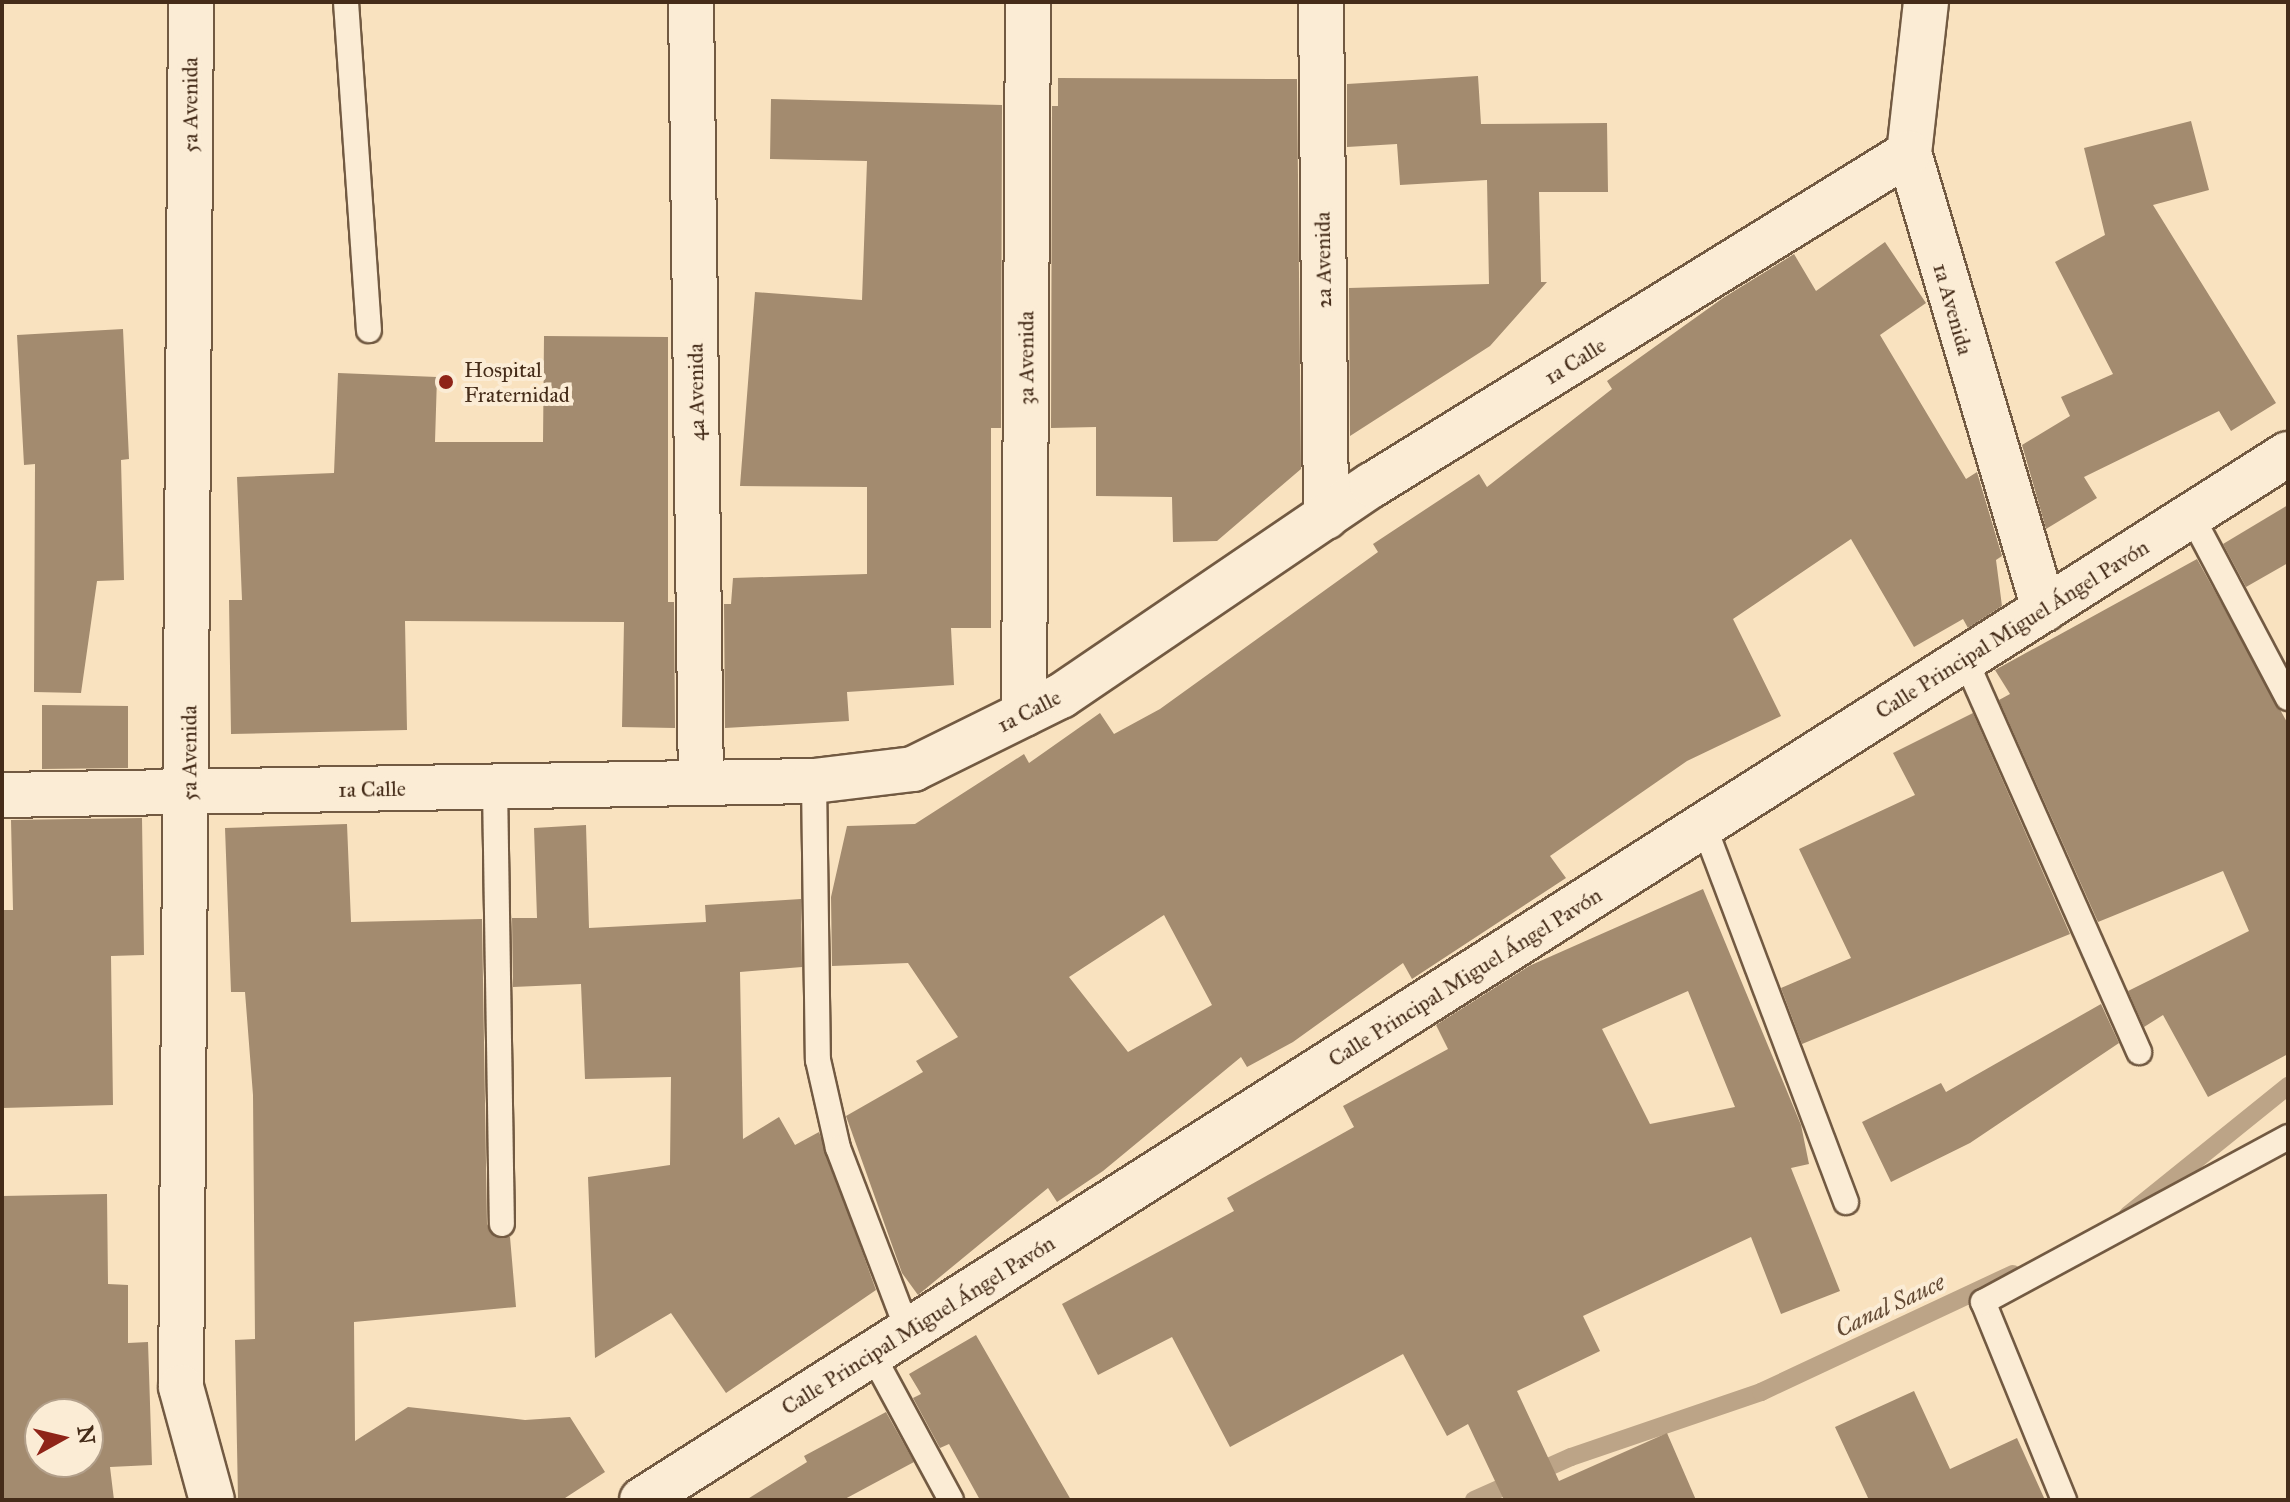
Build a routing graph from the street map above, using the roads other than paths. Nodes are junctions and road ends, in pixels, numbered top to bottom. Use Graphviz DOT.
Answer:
graph roads {
  1 [pos="191,2"];
  2 [pos="346,2"];
  3 [pos="691,2"];
  4 [pos="1028,2"];
  5 [pos="1321,2"];
  6 [pos="1926,2"];
  7 [pos="1909,153"];
  8 [pos="369,330"];
  9 [pos="2288,454"];
  10 [pos="2191,515"];
  11 [pos="1326,517"];
  12 [pos="2044,609"];
  13 [pos="1965,659"];
  14 [pos="2288,698"];
  15 [pos="1024,714"];
  16 [pos="814,781"];
  17 [pos="701,783"];
  18 [pos="495,786"];
  19 [pos="189,792"];
  20 [pos="2,795"];
  21 [pos="1704,826"];
  22 [pos="2139,1052"];
  23 [pos="2288,1137"];
  24 [pos="1846,1202"];
  25 [pos="502,1224"];
  26 [pos="908,1331"];
  27 [pos="872,1354"];
  28 [pos="212,1500"];
  29 [pos="642,1500"];
  30 [pos="951,1500"];
  31 [pos="2064,1500"];
  1 -- 19 [label="street, 5a Avenida"];
  2 -- 8 [label="lane"];
  3 -- 17 [label="street, 4a Avenida"];
  4 -- 15 [label="street, 3a Avenida"];
  5 -- 11 [label="street, 2a Avenida"];
  6 -- 7 [label="street, 1a Avenida"];
  7 -- 11 [label="street, 1a Calle"];
  7 -- 12 [label="street, 1a Avenida"];
  9 -- 10 [label="street, Calle Principal Miguel Ángel Pavón"];
  10 -- 12 [label="street, Calle Principal Miguel Ángel Pavón"];
  10 -- 14 [label="lane"];
  11 -- 15 [label="street, 1a Calle"];
  12 -- 13 [label="street, Calle Principal Miguel Ángel Pavón"];
  13 -- 21 [label="street, Calle Principal Miguel Ángel Pavón"];
  13 -- 22 [label="lane"];
  15 -- 16 [label="street, 1a Calle"];
  16 -- 17 [label="street, 1a Calle"];
  16 -- 26 [label="lane"];
  17 -- 18 [label="street, 1a Calle"];
  18 -- 19 [label="street, 1a Calle"];
  18 -- 25 [label="lane"];
  19 -- 20 [label="street, 1a Calle"];
  19 -- 28 [label="street, 5a Avenida"];
  21 -- 24 [label="lane"];
  21 -- 26 [label="street, Calle Principal Miguel Ángel Pavón"];
  23 -- 31 [label="lane"];
  26 -- 27 [label="street, Calle Principal Miguel Ángel Pavón"];
  27 -- 29 [label="street, Calle Principal Miguel Ángel Pavón"];
  27 -- 30 [label="lane"];
}
